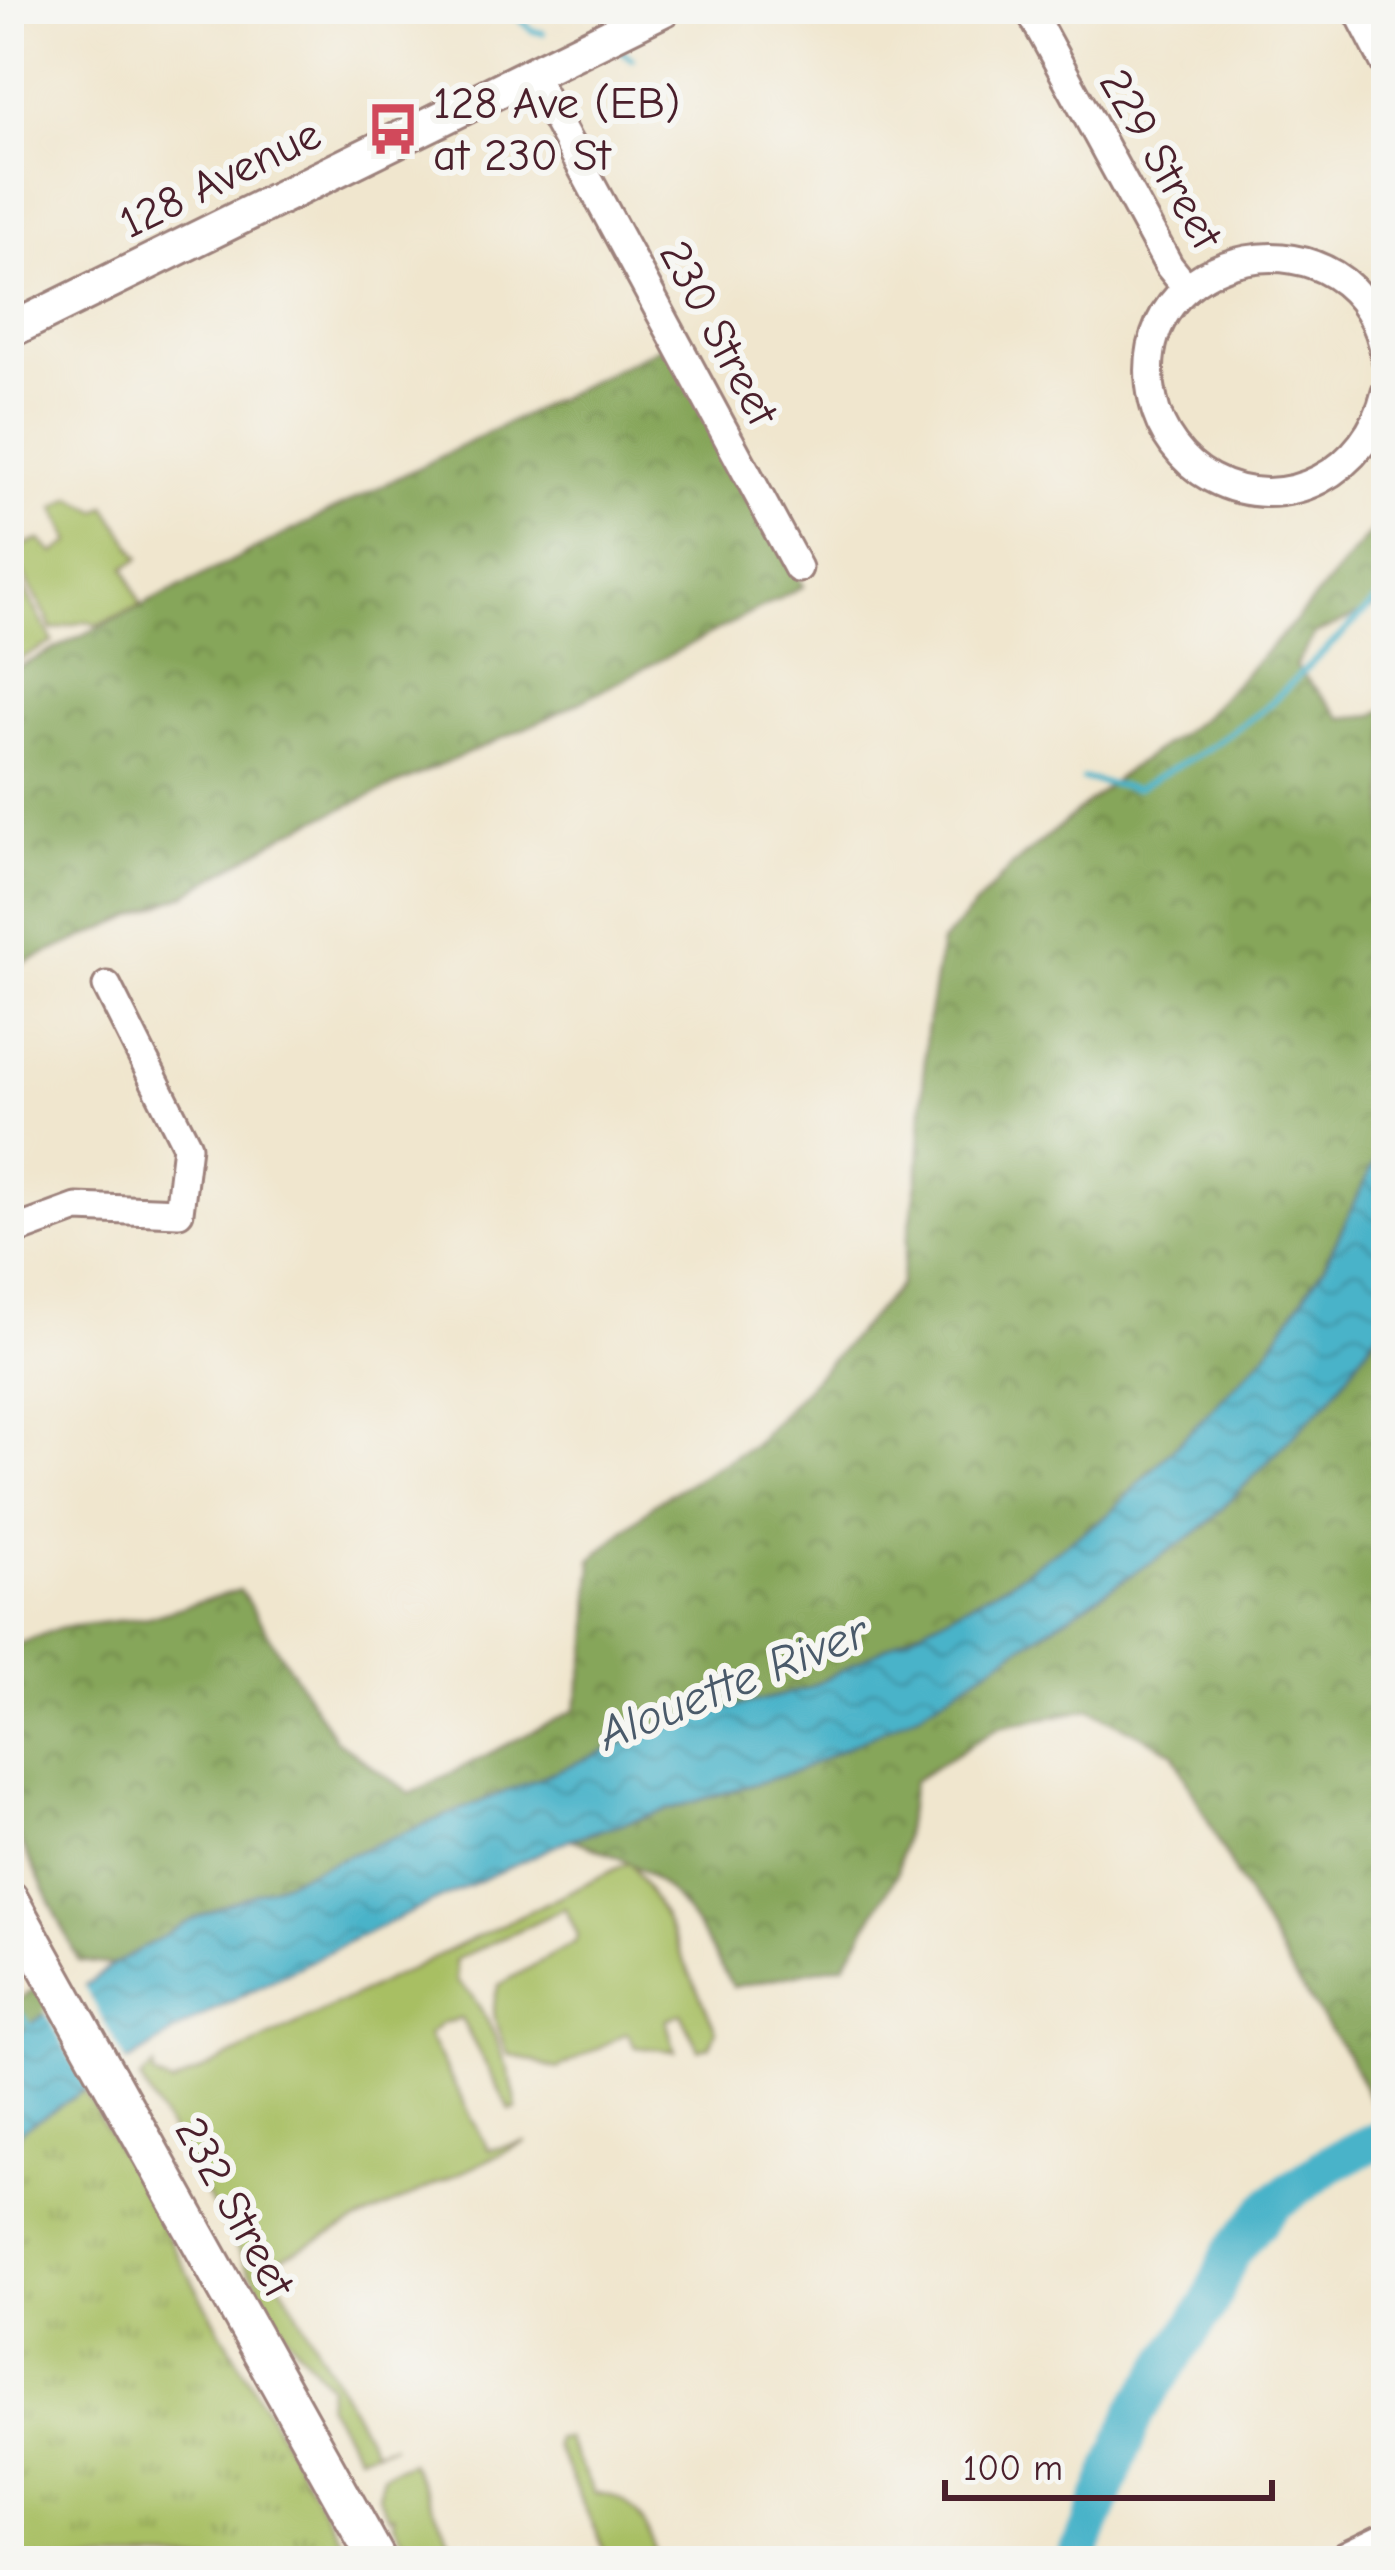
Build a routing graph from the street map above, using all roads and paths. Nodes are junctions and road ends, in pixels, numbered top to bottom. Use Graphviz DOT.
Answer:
graph roads {
  1 [pos="664,9"];
  2 [pos="1029,9"];
  3 [pos="1357,9"];
  4 [pos="1386,64"];
  5 [pos="532,76"];
  6 [pos="1187,288"];
  7 [pos="9,331"];
  8 [pos="1386,359"];
  9 [pos="1386,392"];
  10 [pos="798,568"];
  11 [pos="107,986"];
  12 [pos="9,1233"];
  13 [pos="9,1899"];
  14 [pos="1386,2542"];
  15 [pos="378,2561"];
  16 [pos="1347,2561"];
  1 -- 5 [label="street, 128 Avenue"];
  2 -- 6 [label="street, 229 Street"];
  3 -- 4 [label="street"];
  5 -- 7 [label="street, 128 Avenue"];
  5 -- 10 [label="street, 230 Street"];
  6 -- 8 [label="street, 229 Street"];
  6 -- 9 [label="street, 229 Street"];
  11 -- 12 [label="street"];
  13 -- 15 [label="main road, 232 Street"];
  14 -- 16 [label="main road"];
}
